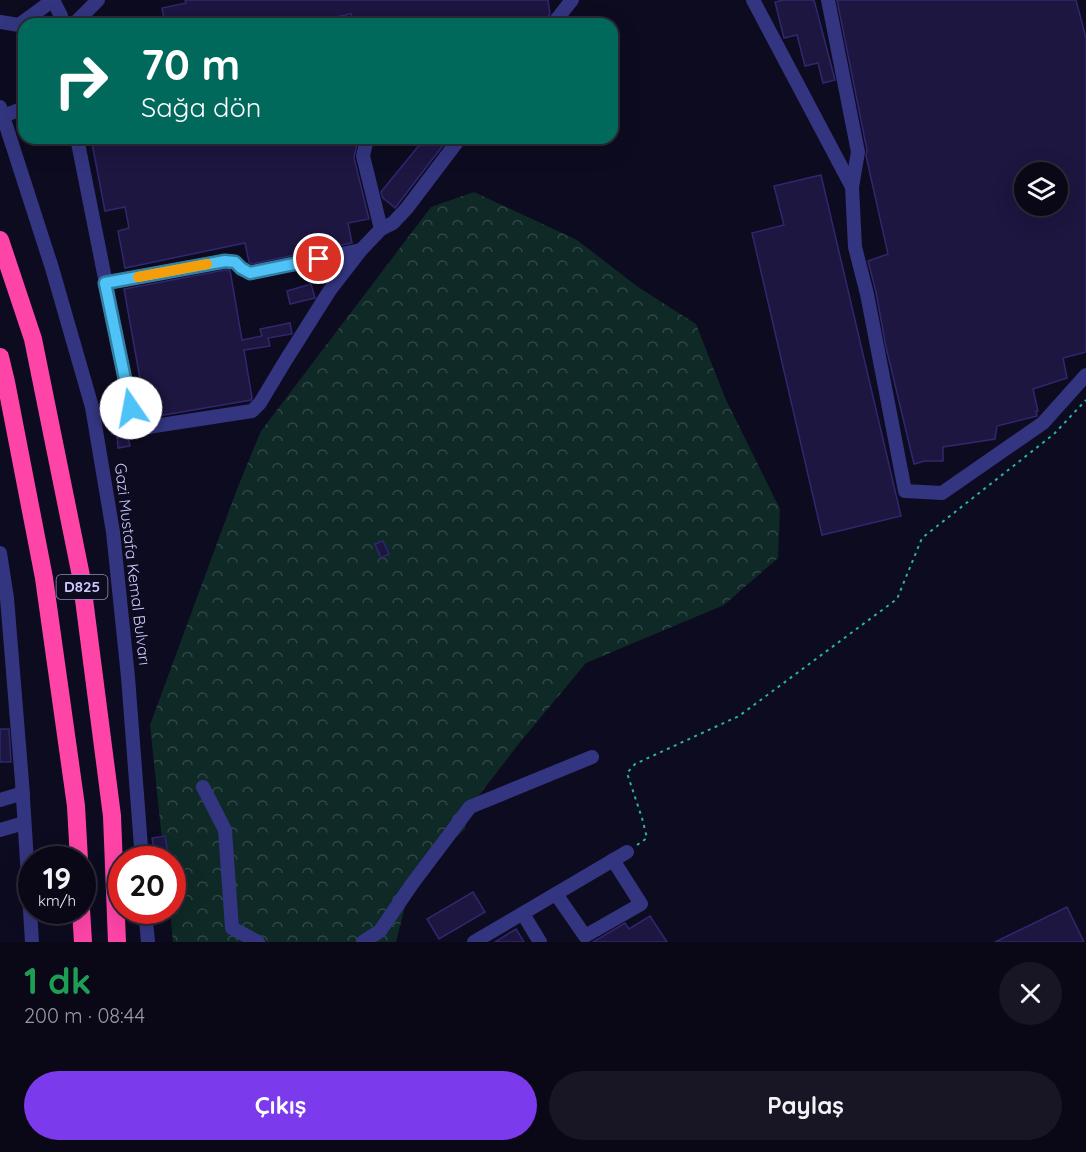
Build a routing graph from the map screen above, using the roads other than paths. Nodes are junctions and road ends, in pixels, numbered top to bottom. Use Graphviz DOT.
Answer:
graph roads {
  1 [pos="53,0"];
  2 [pos="98,0"];
  3 [pos="572,0"];
  4 [pos="753,0"];
  5 [pos="828,0"];
  6 [pos="29,18"];
  7 [pos="61,18"];
  8 [pos="80,18"];
  9 [pos="558,18"];
  10 [pos="0,22"];
  11 [pos="18,25"];
  12 [pos="18,109"];
  13 [pos="2,112"];
  14 [pos="78,144"];
  15 [pos="366,144"];
  16 [pos="455,144"];
  17 [pos="852,187"];
  18 [pos="381,228"];
  19 [pos="0,240"];
  20 [pos="361,250"];
  21 [pos="105,283"];
  22 [pos="0,357"];
  23 [pos="1086,375"];
  24 [pos="0,553"];
  25 [pos="3,587"];
  26 [pos="592,757"];
  27 [pos="203,787"];
  28 [pos="22,793"];
  29 [pos="0,800"];
  30 [pos="24,823"];
  31 [pos="0,830"];
  32 [pos="78,846"];
  33 [pos="141,846"];
  34 [pos="627,852"];
  35 [pos="613,860"];
  36 [pos="556,894"];
  37 [pos="523,914"];
  38 [pos="82,924"];
  39 [pos="146,924"];
  40 [pos="32,942"];
  41 [pos="83,942"];
  42 [pos="117,942"];
  43 [pos="148,942"];
  44 [pos="258,942"];
  45 [pos="363,942"];
  46 [pos="474,942"];
  47 [pos="540,942"];
  1 -- 6 [label="street"];
  1 -- 7 [label="street"];
  2 -- 8 [label="street"];
  3 -- 9 [label="street"];
  4 -- 17 [label="street"];
  5 -- 17 [label="street"];
  10 -- 11 [label="street"];
  12 -- 13 [label="street"];
  13 -- 33 [label="street, Gazi Mustafa Kemal Bulvarı"];
  14 -- 21 [label="street"];
  15 -- 18 [label="street"];
  16 -- 18 [label="street"];
  17 -- 23 [label="street"];
  18 -- 20 [label="street"];
  19 -- 42 [label="highway, D825"];
  20 -- 21 [label="street"];
  20 -- 21 [label="street"];
  22 -- 32 [label="highway, D825"];
  24 -- 25 [label="street"];
  25 -- 28 [label="street"];
  26 -- 45 [label="street"];
  27 -- 44 [label="street"];
  28 -- 29 [label="street"];
  28 -- 30 [label="street"];
  30 -- 31 [label="street"];
  30 -- 40 [label="street"];
  34 -- 35 [label="street"];
  35 -- 36 [label="street"];
  35 -- 36 [label="street"];
  36 -- 37 [label="street"];
  37 -- 46 [label="street"];
  37 -- 47 [label="street"];
  38 -- 41 [label="highway"];
  39 -- 43 [label="street"];
}
